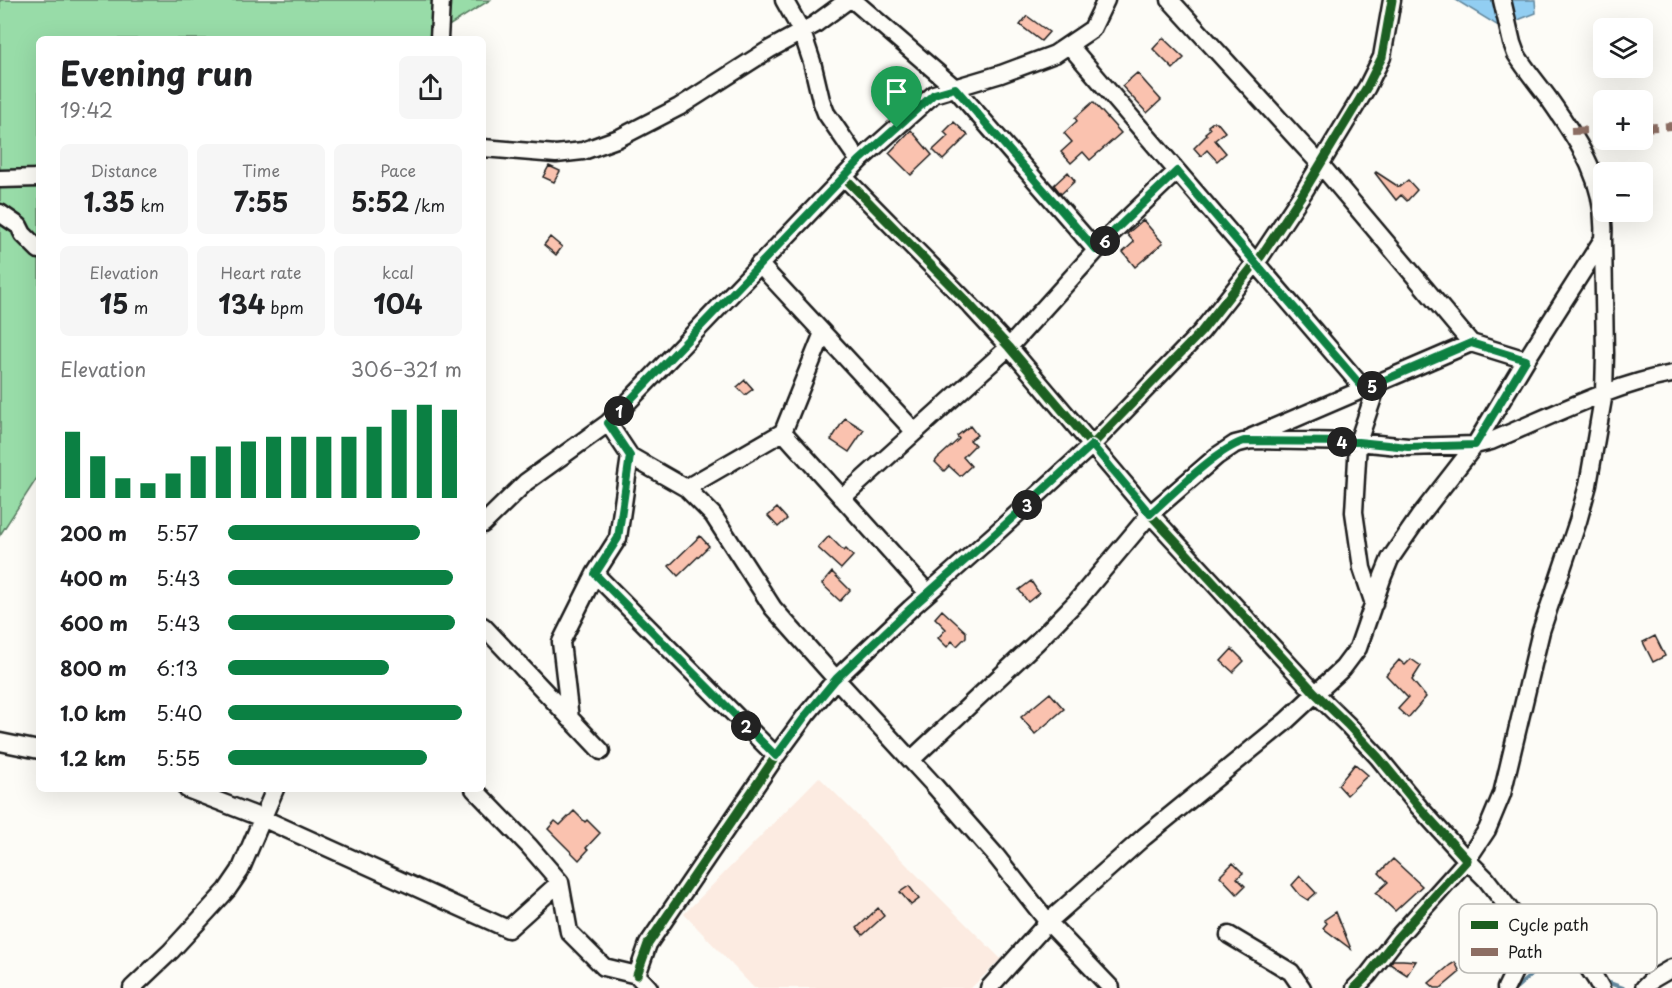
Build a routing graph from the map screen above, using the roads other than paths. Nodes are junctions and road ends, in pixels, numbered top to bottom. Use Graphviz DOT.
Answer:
graph roads {
  1 [pos="441,0"];
  2 [pos="784,0"];
  3 [pos="848,0"];
  4 [pos="853,0"];
  5 [pos="1106,0"];
  6 [pos="1170,0"];
  7 [pos="1392,0"];
  8 [pos="1502,0"];
  9 [pos="802,32"];
  10 [pos="440,36"];
  11 [pos="1069,45"];
  12 [pos="955,88"];
  13 [pos="486,148"];
  14 [pos="859,161"];
  15 [pos="1320,164"];
  16 [pos="1177,171"];
  17 [pos="844,177"];
  18 [pos="36,178"];
  19 [pos="0,179"];
  20 [pos="0,213"];
  21 [pos="1603,239"];
  22 [pos="36,247"];
  23 [pos="1096,250"];
  24 [pos="1256,262"];
  25 [pos="759,264"];
  26 [pos="823,333"];
  27 [pos="1471,343"];
  28 [pos="1009,347"];
  29 [pos="1526,360"];
  30 [pos="1672,374"];
  31 [pos="1371,386"];
  32 [pos="1604,393"];
  33 [pos="608,423"];
  34 [pos="783,432"];
  35 [pos="915,432"];
  36 [pos="1244,441"];
  37 [pos="1358,442"];
  38 [pos="1092,445"];
  39 [pos="1475,445"];
  40 [pos="630,456"];
  41 [pos="686,489"];
  42 [pos="842,498"];
  43 [pos="1150,514"];
  44 [pos="486,521"];
  45 [pos="595,574"];
  46 [pos="928,593"];
  47 [pos="1374,604"];
  48 [pos="486,629"];
  49 [pos="836,679"];
  50 [pos="1315,693"];
  51 [pos="570,719"];
  52 [pos="0,741"];
  53 [pos="36,749"];
  54 [pos="601,751"];
  55 [pos="776,756"];
  56 [pos="912,759"];
  57 [pos="195,792"];
  58 [pos="274,792"];
  59 [pos="477,792"];
  60 [pos="262,818"];
  61 [pos="1467,860"];
  62 [pos="560,882"];
  63 [pos="1506,904"];
  64 [pos="1048,922"];
  65 [pos="1229,935"];
  66 [pos="1672,968"];
  67 [pos="1514,973"];
  68 [pos="1592,973"];
  69 [pos="637,975"];
  70 [pos="142,985"];
  71 [pos="649,988"];
  72 [pos="989,988"];
  73 [pos="1111,988"];
  74 [pos="1302,988"];
  75 [pos="1355,988"];
  76 [pos="1506,988"];
  77 [pos="1601,988"];
  78 [pos="1644,988"];
  1 -- 10 [label="street"];
  2 -- 9 [label="street"];
  3 -- 9 [label="street"];
  4 -- 12 [label="street"];
  5 -- 11 [label="street"];
  6 -- 15 [label="street"];
  7 -- 15 [label="street"];
  8 -- 21 [label="street"];
  9 -- 13 [label="street"];
  9 -- 14 [label="street"];
  11 -- 12 [label="street"];
  11 -- 16 [label="street"];
  12 -- 14 [label="street"];
  12 -- 23 [label="street"];
  14 -- 17 [label="street"];
  15 -- 24 [label="street"];
  15 -- 27 [label="street"];
  16 -- 23 [label="street"];
  16 -- 24 [label="street"];
  17 -- 25 [label="street"];
  17 -- 28 [label="street"];
  18 -- 19 [label="street"];
  20 -- 22 [label="street"];
  21 -- 29 [label="street"];
  21 -- 32 [label="street"];
  23 -- 28 [label="street"];
  24 -- 31 [label="street"];
  24 -- 38 [label="street"];
  25 -- 26 [label="street"];
  25 -- 33 [label="street"];
  26 -- 34 [label="street"];
  26 -- 35 [label="street"];
  27 -- 29 [label="street"];
  27 -- 31 [label="street"];
  28 -- 35 [label="street"];
  28 -- 38 [label="street"];
  29 -- 39 [label="street"];
  30 -- 32 [label="street"];
  31 -- 36 [label="street"];
  31 -- 37 [label="street"];
  32 -- 39 [label="street"];
  32 -- 61 [label="street"];
  33 -- 40 [label="street"];
  33 -- 44 [label="street"];
  34 -- 41 [label="street"];
  34 -- 42 [label="street"];
  35 -- 42 [label="street"];
  36 -- 37 [label="street"];
  36 -- 43 [label="street"];
  37 -- 39 [label="street"];
  37 -- 47 [label="street"];
  38 -- 43 [label="street"];
  38 -- 46 [label="street"];
  39 -- 47 [label="street"];
  40 -- 41 [label="street"];
  40 -- 45 [label="street"];
  41 -- 49 [label="street"];
  42 -- 46 [label="street"];
  43 -- 50 [label="street"];
  43 -- 56 [label="street"];
  45 -- 51 [label="street"];
  45 -- 55 [label="street"];
  46 -- 49 [label="street"];
  47 -- 50 [label="street"];
  48 -- 51 [label="street"];
  49 -- 55 [label="street"];
  49 -- 56 [label="street"];
  50 -- 61 [label="street"];
  50 -- 64 [label="street"];
  51 -- 54 [label="street"];
  52 -- 53 [label="street"];
  55 -- 69 [label="street"];
  56 -- 64 [label="street"];
  57 -- 60 [label="street"];
  58 -- 60 [label="street"];
  59 -- 62 [label="street"];
  60 -- 62 [label="street"];
  60 -- 70 [label="street"];
  61 -- 63 [label="street"];
  61 -- 75 [label="street"];
  62 -- 69 [label="street"];
  64 -- 72 [label="street"];
  64 -- 73 [label="street"];
  65 -- 74 [label="street"];
  66 -- 78 [label="street"];
  67 -- 76 [label="street"];
  68 -- 77 [label="street"];
  69 -- 71 [label="street"];
}
